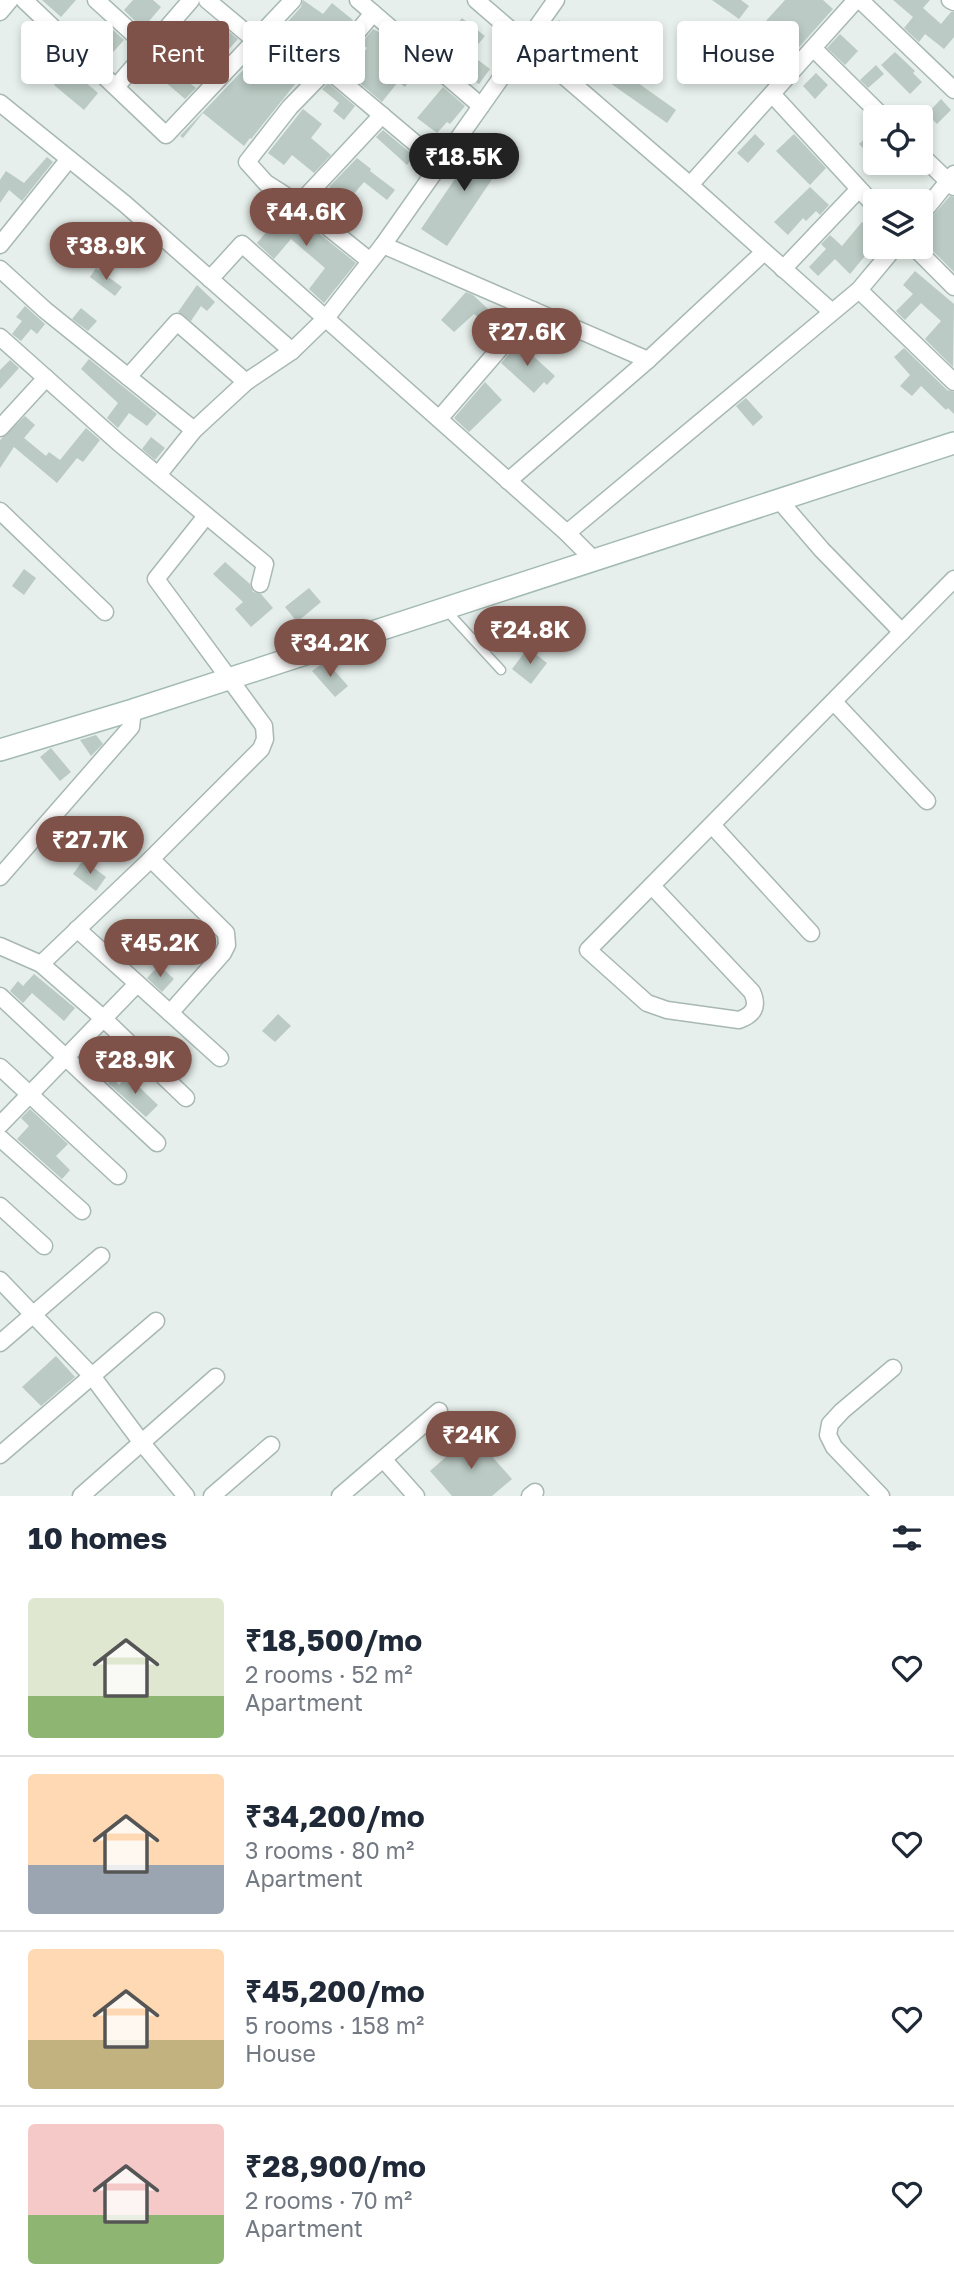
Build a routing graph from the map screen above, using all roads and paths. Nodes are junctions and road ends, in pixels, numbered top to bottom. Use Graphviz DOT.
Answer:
graph roads {
  1 [pos="10,0"];
  2 [pos="24,0"];
  3 [pos="96,0"];
  4 [pos="191,0"];
  5 [pos="207,0"];
  6 [pos="293,0"];
  7 [pos="358,0"];
  8 [pos="476,0"];
  9 [pos="556,0"];
  10 [pos="858,0"];
  11 [pos="0,12"];
  12 [pos="373,13"];
  13 [pos="173,21"];
  14 [pos="274,21"];
  15 [pos="500,21"];
  16 [pos="541,21"];
  17 [pos="365,23"];
  18 [pos="127,28"];
  19 [pos="243,30"];
  20 [pos="814,49"];
  21 [pos="243,55"];
  22 [pos="127,75"];
  23 [pos="312,84"];
  24 [pos="345,84"];
  25 [pos="496,84"];
  26 [pos="573,84"];
  27 [pos="116,87"];
  28 [pos="954,90"];
  29 [pos="772,94"];
  30 [pos="0,103"];
  31 [pos="871,105"];
  32 [pos="481,106"];
  33 [pos="382,115"];
  34 [pos="69,159"];
  35 [pos="440,164"];
  36 [pos="933,165"];
  37 [pos="952,181"];
  38 [pos="690,185"];
  39 [pos="859,189"];
  40 [pos="863,193"];
  41 [pos="933,202"];
  42 [pos="299,204"];
  43 [pos="0,245"];
  44 [pos="383,245"];
  45 [pos="764,253"];
  46 [pos="885,259"];
  47 [pos="926,259"];
  48 [pos="370,261"];
  49 [pos="0,269"];
  50 [pos="783,269"];
  51 [pos="210,279"];
  52 [pos="954,287"];
  53 [pos="859,290"];
  54 [pos="533,310"];
  55 [pos="832,312"];
  56 [pos="326,318"];
  57 [pos="0,337"];
  58 [pos="292,351"];
  59 [pos="648,360"];
  60 [pos="128,377"];
  61 [pos="46,378"];
  62 [pos="246,382"];
  63 [pos="954,382"];
  64 [pos="439,419"];
  65 [pos="0,428"];
  66 [pos="194,430"];
  67 [pos="954,443"];
  68 [pos="158,475"];
  69 [pos="508,481"];
  70 [pos="779,500"];
  71 [pos="0,511"];
  72 [pos="206,516"];
  73 [pos="567,533"];
  74 [pos="593,559"];
  75 [pos="954,579"];
  76 [pos="260,584"];
  77 [pos="444,607"];
  78 [pos="105,612"];
  79 [pos="902,632"];
  80 [pos="501,670"];
  81 [pos="229,677"];
  82 [pos="834,702"];
  83 [pos="133,710"];
  84 [pos="0,750"];
  85 [pos="927,801"];
  86 [pos="712,825"];
  87 [pos="151,859"];
  88 [pos="0,877"];
  89 [pos="652,886"];
  90 [pos="77,929"];
  91 [pos="811,933"];
  92 [pos="0,946"];
  93 [pos="41,964"];
  94 [pos="137,984"];
  95 [pos="0,996"];
  96 [pos="170,1013"];
  97 [pos="104,1019"];
  98 [pos="66,1057"];
  99 [pos="219,1058"];
  100 [pos="0,1067"];
  101 [pos="30,1094"];
  102 [pos="186,1098"];
  103 [pos="0,1125"];
  104 [pos="0,1138"];
  105 [pos="157,1143"];
  106 [pos="118,1176"];
  107 [pos="0,1206"];
  108 [pos="82,1211"];
  109 [pos="44,1246"];
  110 [pos="101,1256"];
  111 [pos="0,1280"];
  112 [pos="34,1314"];
  113 [pos="156,1321"];
  114 [pos="0,1343"];
  115 [pos="893,1368"];
  116 [pos="92,1376"];
  117 [pos="216,1377"];
  118 [pos="439,1411"];
  119 [pos="142,1443"];
  120 [pos="271,1445"];
  121 [pos="0,1455"];
  122 [pos="383,1459"];
  123 [pos="81,1496"];
  124 [pos="186,1496"];
  125 [pos="212,1496"];
  126 [pos="340,1496"];
  127 [pos="416,1496"];
  128 [pos="880,1496"];
  1 -- 11 [label="street"];
  2 -- 27 [label="street"];
  3 -- 18 [label="street"];
  4 -- 13 [label="street"];
  5 -- 19 [label="street"];
  6 -- 14 [label="street"];
  7 -- 12 [label="street"];
  8 -- 15 [label="street"];
  9 -- 16 [label="street"];
  10 -- 20 [label="street"];
  10 -- 28 [label="street"];
  12 -- 17 [label="street"];
  12 -- 32 [label="street"];
  20 -- 29 [label="street"];
  20 -- 31 [label="street"];
  21 -- 27 [label="street"];
  22 -- 27 [label="street"];
  23 -- 42 [label="street"];
  24 -- 33 [label="street"];
  25 -- 32 [label="street"];
  26 -- 38 [label="street"];
  29 -- 38 [label="street"];
  29 -- 39 [label="street"];
  30 -- 34 [label="street"];
  32 -- 35 [label="street"];
  33 -- 35 [label="street"];
  33 -- 42 [label="street"];
  34 -- 43 [label="street"];
  34 -- 51 [label="street"];
  35 -- 44 [label="street"];
  36 -- 37 [label="street"];
  37 -- 41 [label="street"];
  38 -- 45 [label="street"];
  39 -- 40 [label="street"];
  39 -- 50 [label="street"];
  42 -- 48 [label="street"];
  44 -- 48 [label="street"];
  44 -- 54 [label="street"];
  45 -- 50 [label="street"];
  45 -- 59 [label="street"];
  46 -- 53 [label="street"];
  47 -- 52 [label="street"];
  48 -- 56 [label="street"];
  49 -- 60 [label="street"];
  50 -- 55 [label="street"];
  51 -- 56 [label="street"];
  51 -- 58 [label="street"];
  53 -- 55 [label="street"];
  53 -- 63 [label="street"];
  54 -- 59 [label="street"];
  54 -- 64 [label="street"];
  55 -- 73 [label="street"];
  56 -- 58 [label="street"];
  56 -- 64 [label="street"];
  57 -- 61 [label="street"];
  58 -- 62 [label="street"];
  59 -- 69 [label="street"];
  60 -- 62 [label="street"];
  60 -- 66 [label="street"];
  61 -- 65 [label="street"];
  61 -- 68 [label="street"];
  62 -- 66 [label="street"];
  64 -- 69 [label="street"];
  66 -- 68 [label="street"];
  67 -- 70 [label="main road"];
  68 -- 72 [label="street"];
  69 -- 73 [label="street"];
  70 -- 74 [label="main road"];
  70 -- 79 [label="street"];
  71 -- 78 [label="street"];
  72 -- 76 [label="street"];
  72 -- 81 [label="street"];
  73 -- 74 [label="street"];
  74 -- 77 [label="main road"];
  75 -- 79 [label="street"];
  77 -- 80 [label="lane"];
  77 -- 81 [label="main road"];
  79 -- 82 [label="street"];
  81 -- 83 [label="main road"];
  81 -- 87 [label="street"];
  82 -- 85 [label="street"];
  82 -- 86 [label="street"];
  83 -- 84 [label="main road"];
  83 -- 88 [label="street"];
  86 -- 89 [label="street"];
  86 -- 91 [label="street"];
  87 -- 90 [label="street"];
  87 -- 96 [label="street"];
  89 -- 89 [label="street"];
  90 -- 93 [label="street"];
  90 -- 94 [label="street"];
  92 -- 93 [label="street"];
  93 -- 97 [label="street"];
  94 -- 96 [label="street"];
  94 -- 97 [label="street"];
  95 -- 98 [label="street"];
  96 -- 99 [label="street"];
  97 -- 98 [label="street"];
  97 -- 102 [label="street"];
  98 -- 101 [label="street"];
  98 -- 105 [label="street"];
  100 -- 101 [label="street"];
  101 -- 103 [label="street"];
  101 -- 106 [label="street"];
  104 -- 108 [label="street"];
  107 -- 109 [label="street"];
  110 -- 112 [label="street"];
  111 -- 112 [label="street"];
  112 -- 114 [label="street"];
  112 -- 116 [label="street"];
  113 -- 116 [label="street"];
  115 -- 128 [label="street"];
  116 -- 119 [label="street"];
  116 -- 121 [label="street"];
  117 -- 119 [label="street"];
  118 -- 122 [label="street"];
  119 -- 123 [label="street"];
  119 -- 124 [label="street"];
  120 -- 125 [label="street"];
  122 -- 126 [label="street"];
  122 -- 127 [label="street"];
}
